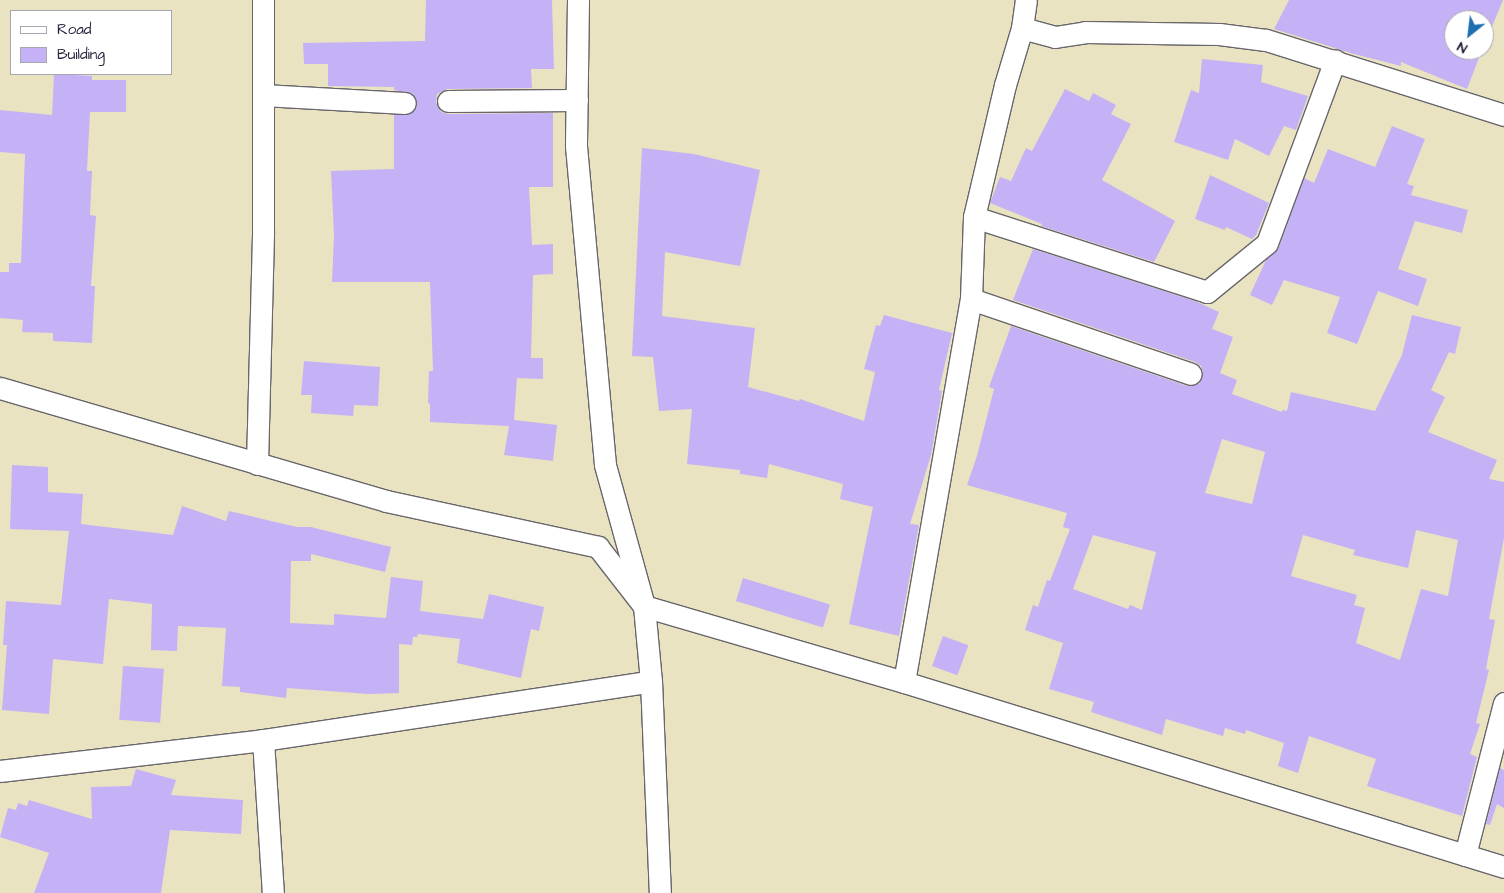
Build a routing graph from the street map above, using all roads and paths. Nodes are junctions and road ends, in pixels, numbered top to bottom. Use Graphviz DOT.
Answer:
graph roads {
  1 [pos="262,0"];
  2 [pos="578,0"];
  3 [pos="1026,0"];
  4 [pos="1022,28"];
  5 [pos="1335,60"];
  6 [pos="263,95"];
  7 [pos="577,100"];
  8 [pos="448,101"];
  9 [pos="405,103"];
  10 [pos="1504,115"];
  11 [pos="974,217"];
  12 [pos="971,299"];
  13 [pos="1191,374"];
  14 [pos="0,388"];
  15 [pos="257,464"];
  16 [pos="644,606"];
  17 [pos="651,681"];
  18 [pos="904,682"];
  19 [pos="1504,703"];
  20 [pos="263,740"];
  21 [pos="0,771"];
  22 [pos="1465,855"];
  23 [pos="1504,867"];
  24 [pos="273,893"];
  25 [pos="660,893"];
  1 -- 6 [label="street"];
  2 -- 7 [label="street"];
  3 -- 4 [label="street"];
  4 -- 5 [label="street"];
  4 -- 11 [label="street"];
  5 -- 10 [label="street"];
  5 -- 11 [label="street"];
  6 -- 9 [label="street"];
  6 -- 15 [label="street"];
  7 -- 8 [label="street"];
  7 -- 16 [label="street"];
  11 -- 12 [label="street"];
  12 -- 13 [label="street"];
  12 -- 18 [label="street"];
  14 -- 15 [label="street"];
  15 -- 16 [label="street"];
  16 -- 17 [label="street"];
  16 -- 18 [label="street"];
  17 -- 20 [label="street"];
  17 -- 25 [label="street"];
  18 -- 22 [label="street"];
  19 -- 22 [label="street"];
  20 -- 21 [label="street"];
  20 -- 24 [label="street"];
  22 -- 23 [label="street"];
}
